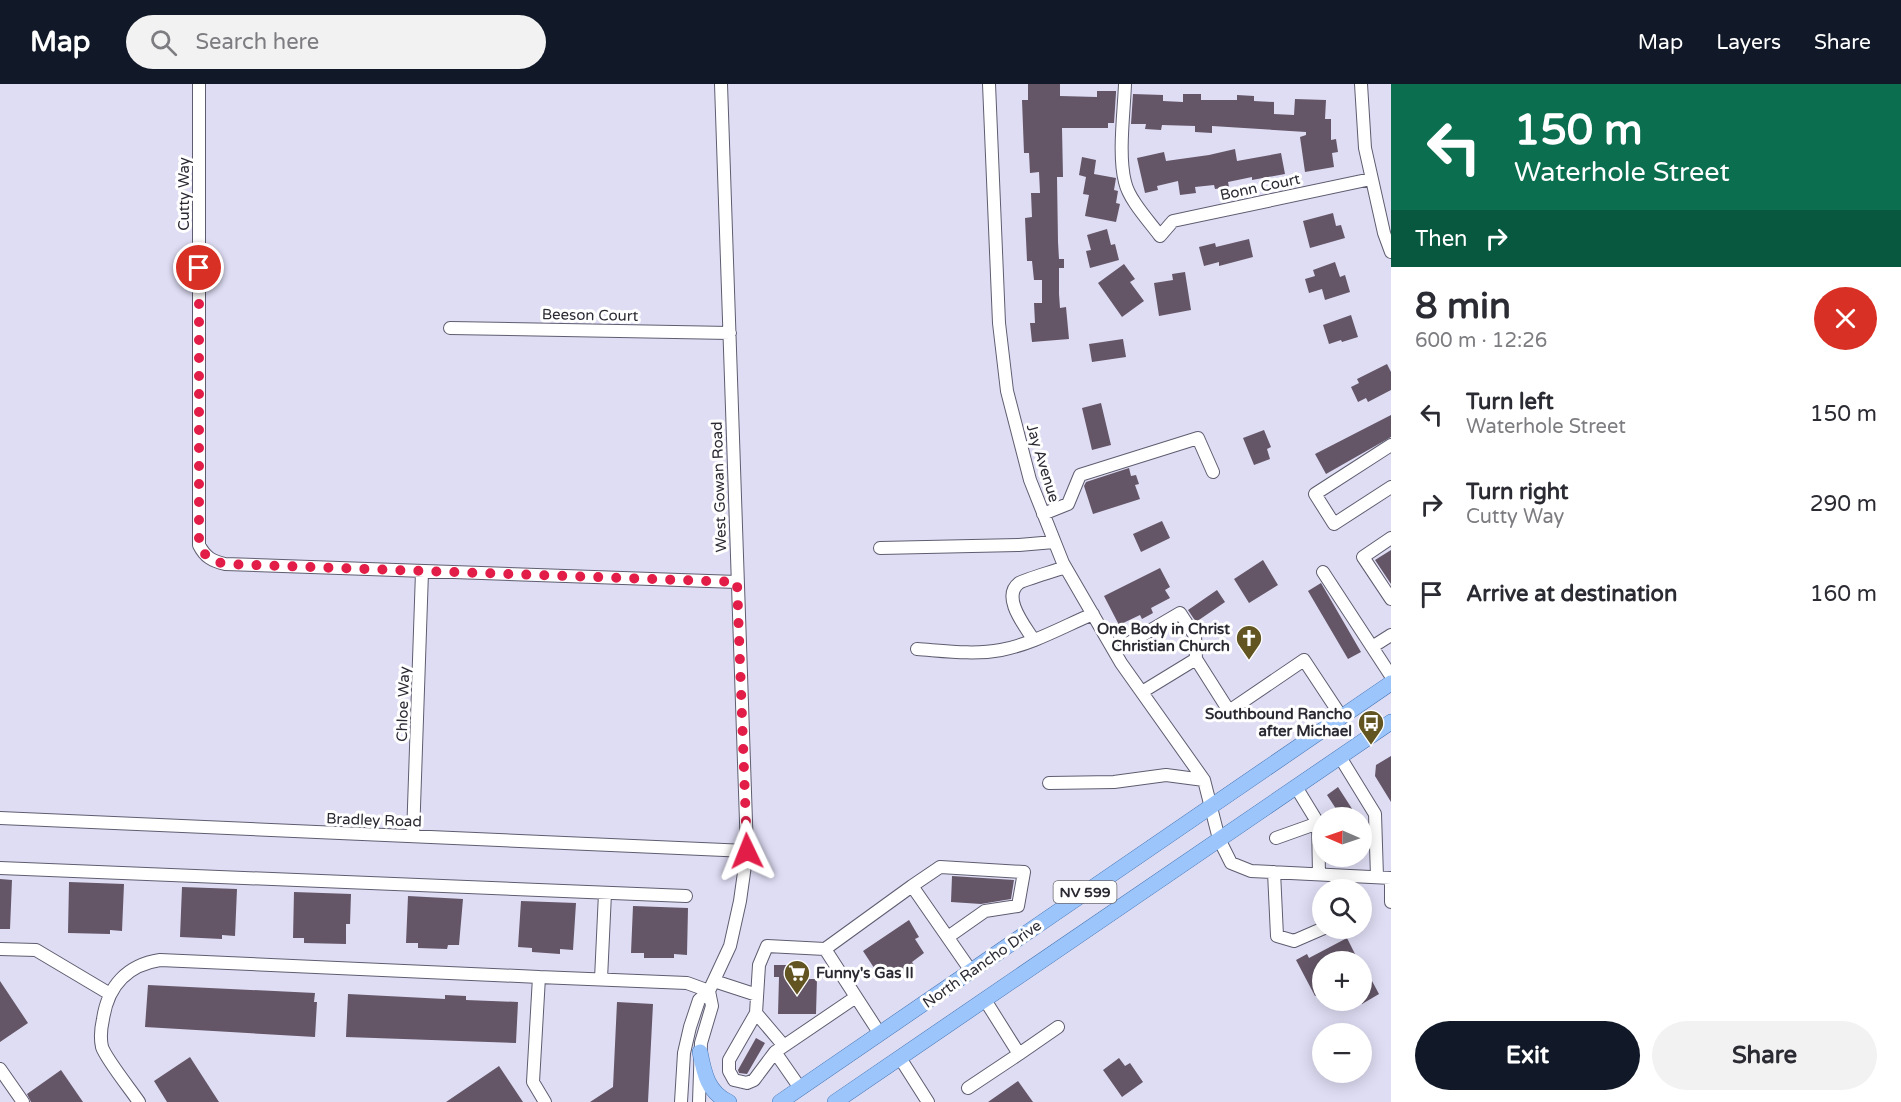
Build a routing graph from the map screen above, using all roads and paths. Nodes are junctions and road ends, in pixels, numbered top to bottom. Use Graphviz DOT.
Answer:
graph roads {
  1 [pos="199,84"];
  2 [pos="721,84"];
  3 [pos="989,84"];
  4 [pos="1125,84"];
  5 [pos="1361,84"];
  6 [pos="1371,179"];
  7 [pos="1391,252"];
  8 [pos="450,328"];
  9 [pos="730,333"];
  10 [pos="1391,445"];
  11 [pos="1213,472"];
  12 [pos="1391,487"];
  13 [pos="1043,514"];
  14 [pos="1391,538"];
  15 [pos="1054,542"];
  16 [pos="880,548"];
  17 [pos="1065,567"];
  18 [pos="422,572"];
  19 [pos="1323,572"];
  20 [pos="737,582"];
  21 [pos="1391,599"];
  22 [pos="1093,614"];
  23 [pos="1391,634"];
  24 [pos="1033,639"];
  25 [pos="1129,643"];
  26 [pos="1372,647"];
  27 [pos="917,649"];
  28 [pos="1196,659"];
  29 [pos="1391,676"];
  30 [pos="1391,683"];
  31 [pos="1142,692"];
  32 [pos="1341,716"];
  33 [pos="1391,722"];
  34 [pos="1340,757"];
  35 [pos="1204,780"];
  36 [pos="1049,783"];
  37 [pos="1296,787"];
  38 [pos="1210,807"];
  39 [pos="1312,813"];
  40 [pos="0,818"];
  41 [pos="1312,825"];
  42 [pos="413,836"];
  43 [pos="1276,838"];
  44 [pos="1219,839"];
  45 [pos="1372,839"];
  46 [pos="1376,839"];
  47 [pos="747,851"];
  48 [pos="1319,867"];
  49 [pos="0,868"];
  50 [pos="1274,872"];
  51 [pos="1319,874"];
  52 [pos="1377,877"];
  53 [pos="1391,878"];
  54 [pos="912,886"];
  55 [pos="605,893"];
  56 [pos="686,896"];
  57 [pos="1391,902"];
  58 [pos="1312,933"];
  59 [pos="948,937"];
  60 [pos="0,949"];
  61 [pos="825,949"];
  62 [pos="971,971"];
  63 [pos="539,977"];
  64 [pos="601,979"];
  65 [pos="712,986"];
  66 [pos="110,994"];
  67 [pos="757,995"];
  68 [pos="856,997"];
  69 [pos="985,1000"];
  70 [pos="756,1013"];
  71 [pos="1058,1027"];
  72 [pos="880,1034"];
  73 [pos="780,1049"];
  74 [pos="700,1052"];
  75 [pos="1019,1054"];
  76 [pos="900,1058"];
  77 [pos="0,1069"];
  78 [pos="800,1088"];
  79 [pos="968,1088"];
  80 [pos="842,1100"];
  81 [pos="778,1101"];
  82 [pos="22,1102"];
  83 [pos="139,1102"];
  84 [pos="545,1102"];
  85 [pos="681,1102"];
  86 [pos="699,1102"];
  87 [pos="729,1102"];
  88 [pos="928,1102"];
  1 -- 18 [label="street, Cutty Way"];
  2 -- 9 [label="street, West Gowan Road"];
  3 -- 13 [label="street, Jay Avenue"];
  4 -- 6 [label="street, Bonn Court"];
  5 -- 6 [label="street"];
  6 -- 7 [label="street"];
  8 -- 9 [label="street, Beeson Court"];
  9 -- 20 [label="street, West Gowan Road"];
  10 -- 12 [label="street"];
  11 -- 13 [label="street"];
  13 -- 15 [label="street, Jay Avenue"];
  14 -- 21 [label="street"];
  15 -- 16 [label="street"];
  15 -- 17 [label="street, Jay Avenue"];
  17 -- 22 [label="street, Jay Avenue"];
  17 -- 24 [label="street"];
  18 -- 20 [label="street"];
  18 -- 42 [label="street, Chloe Way"];
  19 -- 26 [label="street"];
  20 -- 47 [label="street, West Gowan Road"];
  22 -- 24 [label="street"];
  22 -- 31 [label="street, Jay Avenue"];
  23 -- 26 [label="street"];
  24 -- 27 [label="street"];
  25 -- 28 [label="street"];
  26 -- 29 [label="street"];
  28 -- 31 [label="street"];
  28 -- 32 [label="street"];
  30 -- 32 [label="main road, North Rancho Drive / NV 599"];
  31 -- 35 [label="street, Jay Avenue"];
  32 -- 38 [label="main road, North Rancho Drive / NV 599"];
  33 -- 34 [label="main road, North Rancho Drive / NV 599"];
  34 -- 37 [label="main road, North Rancho Drive / NV 599"];
  34 -- 46 [label="street"];
  35 -- 36 [label="street"];
  35 -- 38 [label="street, Jay Avenue"];
  37 -- 39 [label="street"];
  37 -- 44 [label="main road, North Rancho Drive / NV 599"];
  38 -- 44 [label="street, Jay Avenue"];
  38 -- 62 [label="main road, North Rancho Drive / NV 599"];
  40 -- 42 [label="street, Bradley Road"];
  41 -- 43 [label="street"];
  42 -- 47 [label="street, Bradley Road"];
  44 -- 50 [label="street, Jay Avenue"];
  44 -- 69 [label="main road, North Rancho Drive / NV 599"];
  45 -- 46 [label="street"];
  46 -- 52 [label="street"];
  47 -- 65 [label="street, West Gowan Road"];
  48 -- 51 [label="street"];
  49 -- 55 [label="street"];
  50 -- 51 [label="street, Jay Avenue"];
  50 -- 58 [label="street"];
  51 -- 52 [label="street, Jay Avenue"];
  52 -- 53 [label="street, Jay Avenue"];
  53 -- 57 [label="street"];
  54 -- 59 [label="street"];
  54 -- 59 [label="street"];
  54 -- 61 [label="street"];
  55 -- 56 [label="street"];
  55 -- 64 [label="street"];
  59 -- 62 [label="street"];
  60 -- 66 [label="street"];
  61 -- 67 [label="street"];
  61 -- 68 [label="street"];
  62 -- 72 [label="main road, North Rancho Drive / NV 599"];
  63 -- 64 [label="street"];
  63 -- 66 [label="street"];
  63 -- 84 [label="street"];
  64 -- 65 [label="street"];
  65 -- 67 [label="street"];
  65 -- 74 [label="street, West Gowan Road"];
  65 -- 85 [label="street, West Gowan Road"];
  66 -- 83 [label="street"];
  67 -- 70 [label="street"];
  68 -- 72 [label="street"];
  68 -- 73 [label="street"];
  69 -- 75 [label="street"];
  69 -- 76 [label="main road, North Rancho Drive / NV 599"];
  70 -- 73 [label="street"];
  70 -- 73 [label="street"];
  71 -- 75 [label="street"];
  72 -- 78 [label="main road, North Rancho Drive / NV 599"];
  73 -- 78 [label="street"];
  74 -- 86 [label="street, West Gowan Road"];
  74 -- 87 [label="main road"];
  75 -- 79 [label="street"];
  76 -- 80 [label="main road, North Rancho Drive / NV 599"];
  76 -- 88 [label="street"];
  77 -- 82 [label="street"];
  78 -- 81 [label="main road, North Rancho Drive / NV 599"];
}
